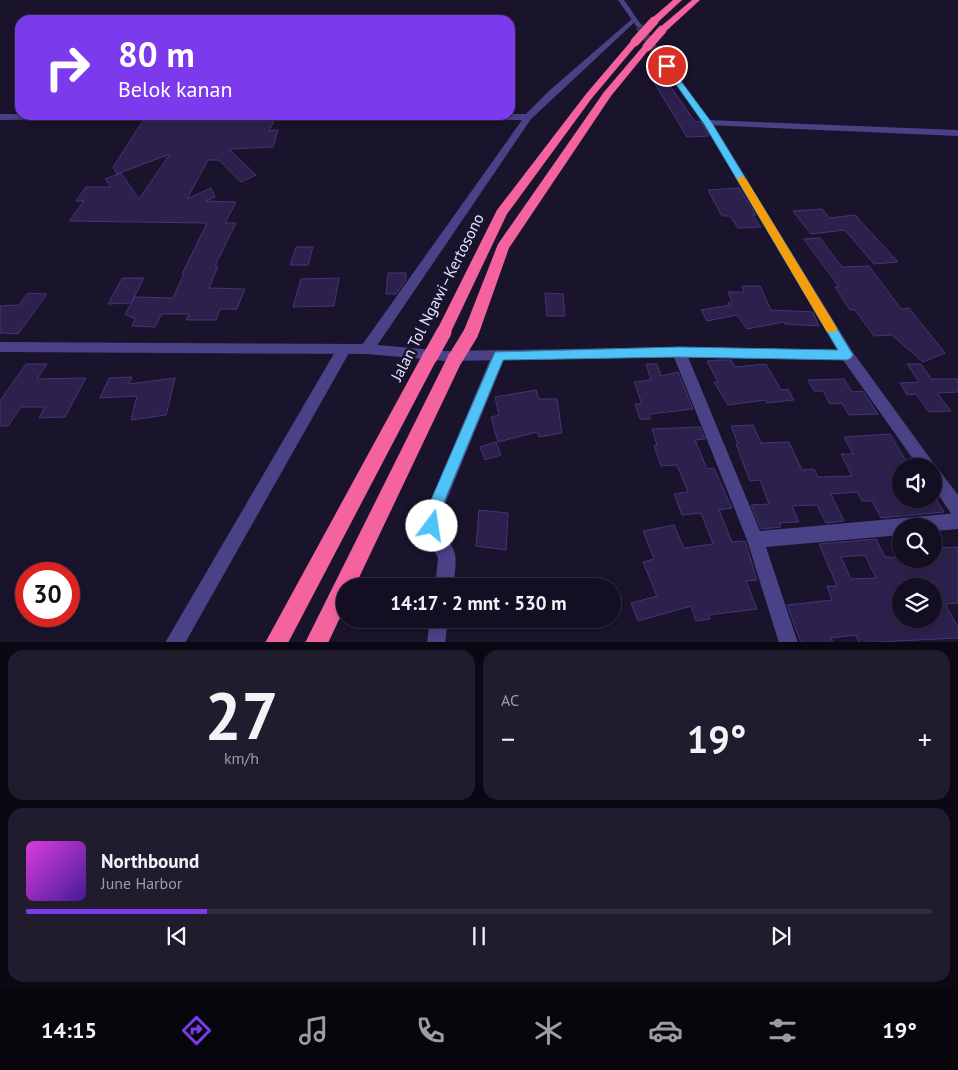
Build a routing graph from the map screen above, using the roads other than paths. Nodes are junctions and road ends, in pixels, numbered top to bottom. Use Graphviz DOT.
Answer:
graph roads {
  1 [pos="621,0"];
  2 [pos="678,0"];
  3 [pos="696,0"];
  4 [pos="652,50"];
  5 [pos="0,117"];
  6 [pos="15,117"];
  7 [pos="515,117"];
  8 [pos="528,117"];
  9 [pos="708,123"];
  10 [pos="958,133"];
  11 [pos="0,347"];
  12 [pos="344,348"];
  13 [pos="367,349"];
  14 [pos="679,352"];
  15 [pos="499,355"];
  16 [pos="847,355"];
  17 [pos="921,458"];
  18 [pos="942,486"];
  19 [pos="958,509"];
  20 [pos="958,521"];
  21 [pos="755,540"];
  22 [pos="445,578"];
  23 [pos="438,628"];
  24 [pos="174,642"];
  25 [pos="276,642"];
  26 [pos="316,642"];
  27 [pos="436,642"];
  28 [pos="789,642"];
  1 -- 8 [label="street"];
  2 -- 25 [label="highway, Jalan Tol Ngawi–Kertosono, bridge"];
  3 -- 4 [label="highway, bridge"];
  4 -- 9 [label="street"];
  4 -- 26 [label="highway, bridge"];
  5 -- 6 [label="street"];
  7 -- 8 [label="street"];
  8 -- 13 [label="street"];
  9 -- 10 [label="street"];
  9 -- 16 [label="street"];
  11 -- 12 [label="street"];
  12 -- 13 [label="street"];
  12 -- 24 [label="street"];
  13 -- 15 [label="street"];
  14 -- 15 [label="street"];
  14 -- 16 [label="street"];
  14 -- 21 [label="street"];
  15 -- 22 [label="street"];
  16 -- 17 [label="street"];
  18 -- 19 [label="street"];
  20 -- 21 [label="street"];
  21 -- 28 [label="street"];
  23 -- 27 [label="street"];
}
